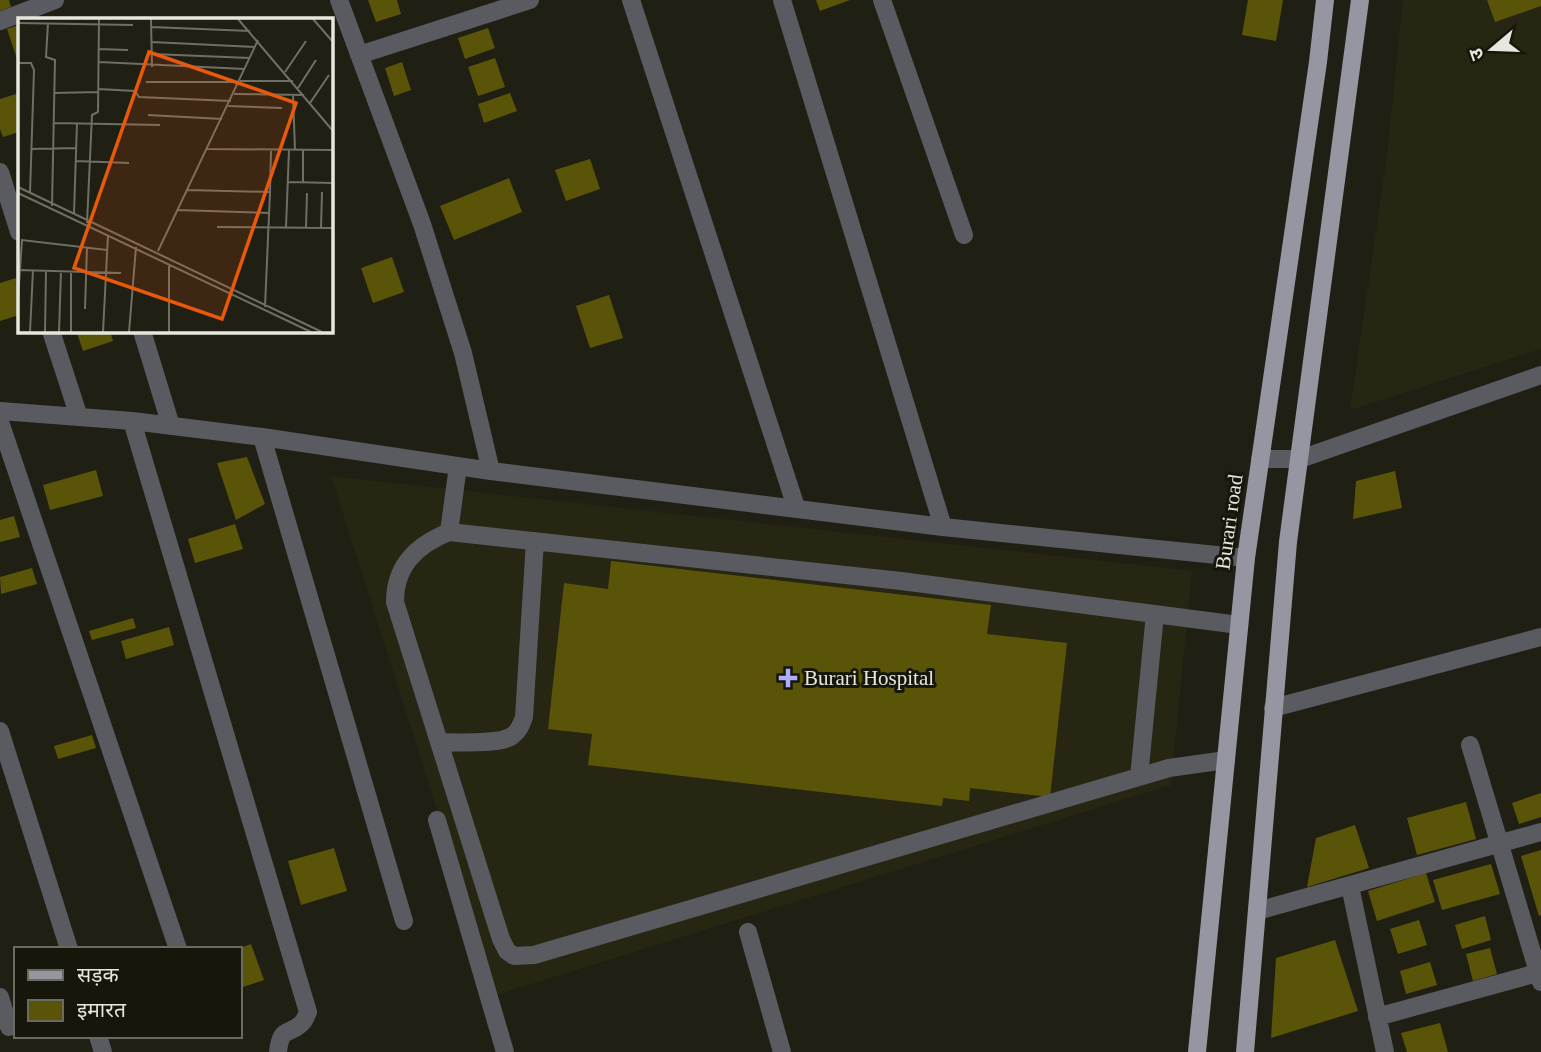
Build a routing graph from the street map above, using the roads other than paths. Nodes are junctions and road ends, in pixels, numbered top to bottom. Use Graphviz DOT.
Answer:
graph roads {
  1 [pos="55,0"];
  2 [pos="339,0"];
  3 [pos="530,0"];
  4 [pos="631,0"];
  5 [pos="782,0"];
  6 [pos="882,0"];
  7 [pos="1325,0"];
  8 [pos="1360,0"];
  9 [pos="0,21"];
  10 [pos="359,55"];
  11 [pos="0,172"];
  12 [pos="18,229"];
  13 [pos="964,235"];
  14 [pos="51,332"];
  15 [pos="142,332"];
  16 [pos="1541,375"];
  17 [pos="0,411"];
  18 [pos="79,417"];
  19 [pos="132,421"];
  20 [pos="0,422"];
  21 [pos="171,426"];
  22 [pos="262,437"];
  23 [pos="1260,459"];
  24 [pos="1300,459"];
  25 [pos="458,466"];
  26 [pos="491,471"];
  27 [pos="796,507"];
  28 [pos="943,527"];
  29 [pos="449,532"];
  30 [pos="535,541"];
  31 [pos="1246,558"];
  32 [pos="1155,614"];
  33 [pos="1239,625"];
  34 [pos="1541,637"];
  35 [pos="1273,708"];
  36 [pos="0,732"];
  37 [pos="439,742"];
  38 [pos="1470,745"];
  39 [pos="1226,760"];
  40 [pos="1139,777"];
  41 [pos="437,820"];
  42 [pos="1541,832"];
  43 [pos="1499,845"];
  44 [pos="1350,886"];
  45 [pos="1257,911"];
  46 [pos="404,921"];
  47 [pos="748,932"];
  48 [pos="68,947"];
  49 [pos="177,947"];
  50 [pos="1540,976"];
  51 [pos="0,997"];
  52 [pos="1377,1017"];
  53 [pos="8,1028"];
  54 [pos="278,1052"];
  55 [pos="505,1052"];
  56 [pos="782,1052"];
  57 [pos="1197,1052"];
  58 [pos="1245,1052"];
  59 [pos="1385,1052"];
  1 -- 9 [label="street"];
  2 -- 10 [label="street"];
  3 -- 10 [label="street"];
  4 -- 27 [label="street"];
  5 -- 28 [label="street"];
  6 -- 13 [label="street"];
  7 -- 23 [label="main road, Burari road"];
  8 -- 24 [label="main road"];
  10 -- 26 [label="street"];
  11 -- 12 [label="street"];
  14 -- 18 [label="street"];
  15 -- 21 [label="street"];
  16 -- 24 [label="street"];
  17 -- 18 [label="street"];
  18 -- 19 [label="street"];
  19 -- 21 [label="street"];
  19 -- 54 [label="street"];
  20 -- 49 [label="street"];
  21 -- 22 [label="street"];
  22 -- 25 [label="street"];
  22 -- 46 [label="street"];
  23 -- 24 [label="street"];
  23 -- 31 [label="main road, Burari road"];
  24 -- 35 [label="main road"];
  25 -- 26 [label="street"];
  25 -- 29 [label="street"];
  26 -- 27 [label="street"];
  27 -- 28 [label="street"];
  28 -- 31 [label="street"];
  29 -- 30 [label="street"];
  29 -- 37 [label="street"];
  30 -- 32 [label="street"];
  30 -- 37 [label="street"];
  31 -- 33 [label="main road, Burari road"];
  32 -- 33 [label="street"];
  32 -- 40 [label="street"];
  33 -- 39 [label="main road, Burari road"];
  34 -- 35 [label="street"];
  35 -- 45 [label="main road"];
  36 -- 48 [label="street"];
  37 -- 40 [label="street"];
  38 -- 43 [label="street"];
  39 -- 40 [label="street"];
  39 -- 57 [label="main road, Burari road"];
  41 -- 55 [label="street"];
  42 -- 43 [label="street"];
  43 -- 44 [label="street"];
  43 -- 50 [label="street"];
  44 -- 45 [label="street"];
  44 -- 52 [label="street"];
  45 -- 58 [label="main road"];
  47 -- 56 [label="street"];
  50 -- 52 [label="street"];
  51 -- 53 [label="street"];
  52 -- 59 [label="street"];
}
